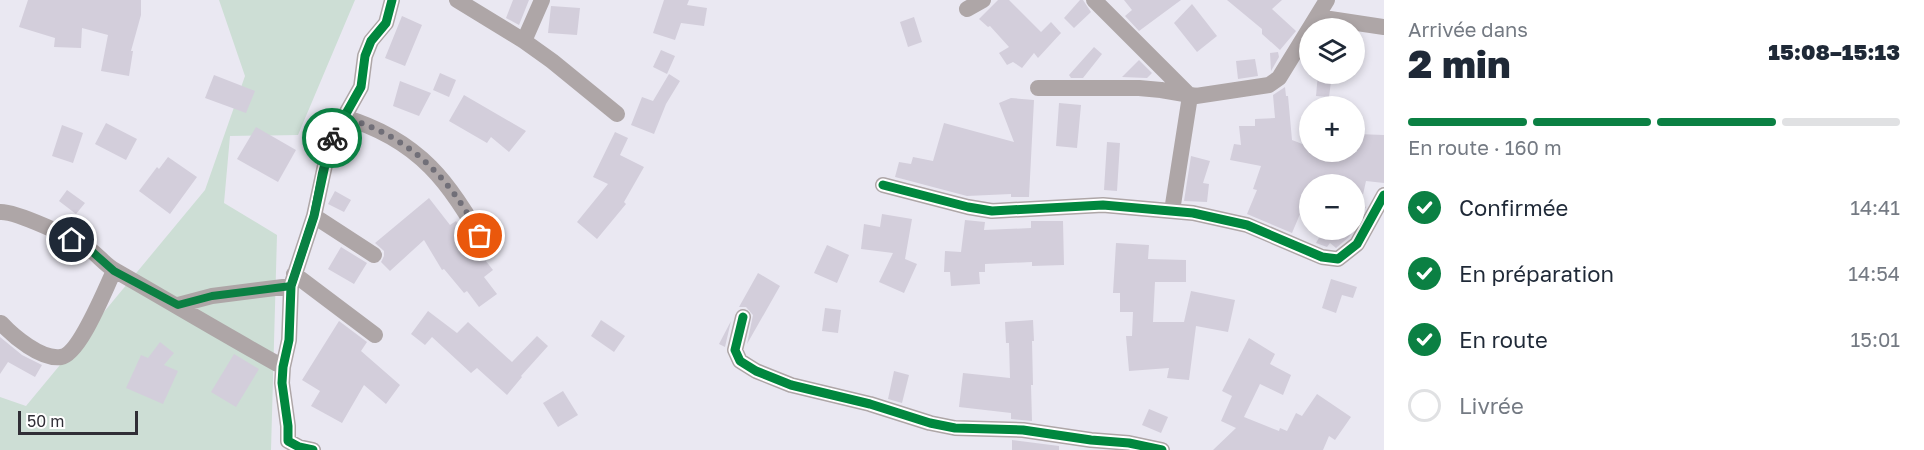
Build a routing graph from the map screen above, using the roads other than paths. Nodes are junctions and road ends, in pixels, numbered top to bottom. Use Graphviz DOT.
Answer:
graph roads {
  1 [pos="392,0"];
  2 [pos="458,0"];
  3 [pos="542,0"];
  4 [pos="983,0"];
  5 [pos="1094,0"];
  6 [pos="1327,0"];
  7 [pos="967,9"];
  8 [pos="1317,17"];
  9 [pos="1384,27"];
  10 [pos="524,40"];
  11 [pos="1038,88"];
  12 [pos="1190,96"];
  13 [pos="616,114"];
  14 [pos="343,117"];
  15 [pos="883,184"];
  16 [pos="1384,195"];
  17 [pos="1172,211"];
  18 [pos="0,212"];
  19 [pos="314,216"];
  20 [pos="488,250"];
  21 [pos="374,255"];
  22 [pos="114,271"];
  23 [pos="292,280"];
  24 [pos="178,305"];
  25 [pos="744,317"];
  26 [pos="1,323"];
  27 [pos="375,335"];
  28 [pos="283,367"];
  29 [pos="287,445"];
  30 [pos="313,450"];
  31 [pos="1162,450"];
  1 -- 14 [label="street"];
  2 -- 10 [label="street"];
  3 -- 10 [label="street"];
  4 -- 7 [label="street"];
  5 -- 12 [label="street"];
  6 -- 8 [label="street"];
  8 -- 9 [label="street"];
  8 -- 12 [label="street"];
  10 -- 13 [label="street"];
  11 -- 12 [label="street"];
  12 -- 17 [label="street"];
  14 -- 19 [label="street"];
  14 -- 20 [label="street"];
  15 -- 17 [label="street"];
  16 -- 17 [label="street"];
  18 -- 22 [label="street"];
  19 -- 21 [label="street"];
  19 -- 23 [label="street"];
  22 -- 24 [label="street"];
  22 -- 26 [label="street"];
  23 -- 24 [label="street"];
  23 -- 27 [label="street"];
  23 -- 28 [label="street"];
  24 -- 28 [label="street"];
  25 -- 31 [label="street"];
  28 -- 29 [label="street"];
  29 -- 30 [label="street"];
}
